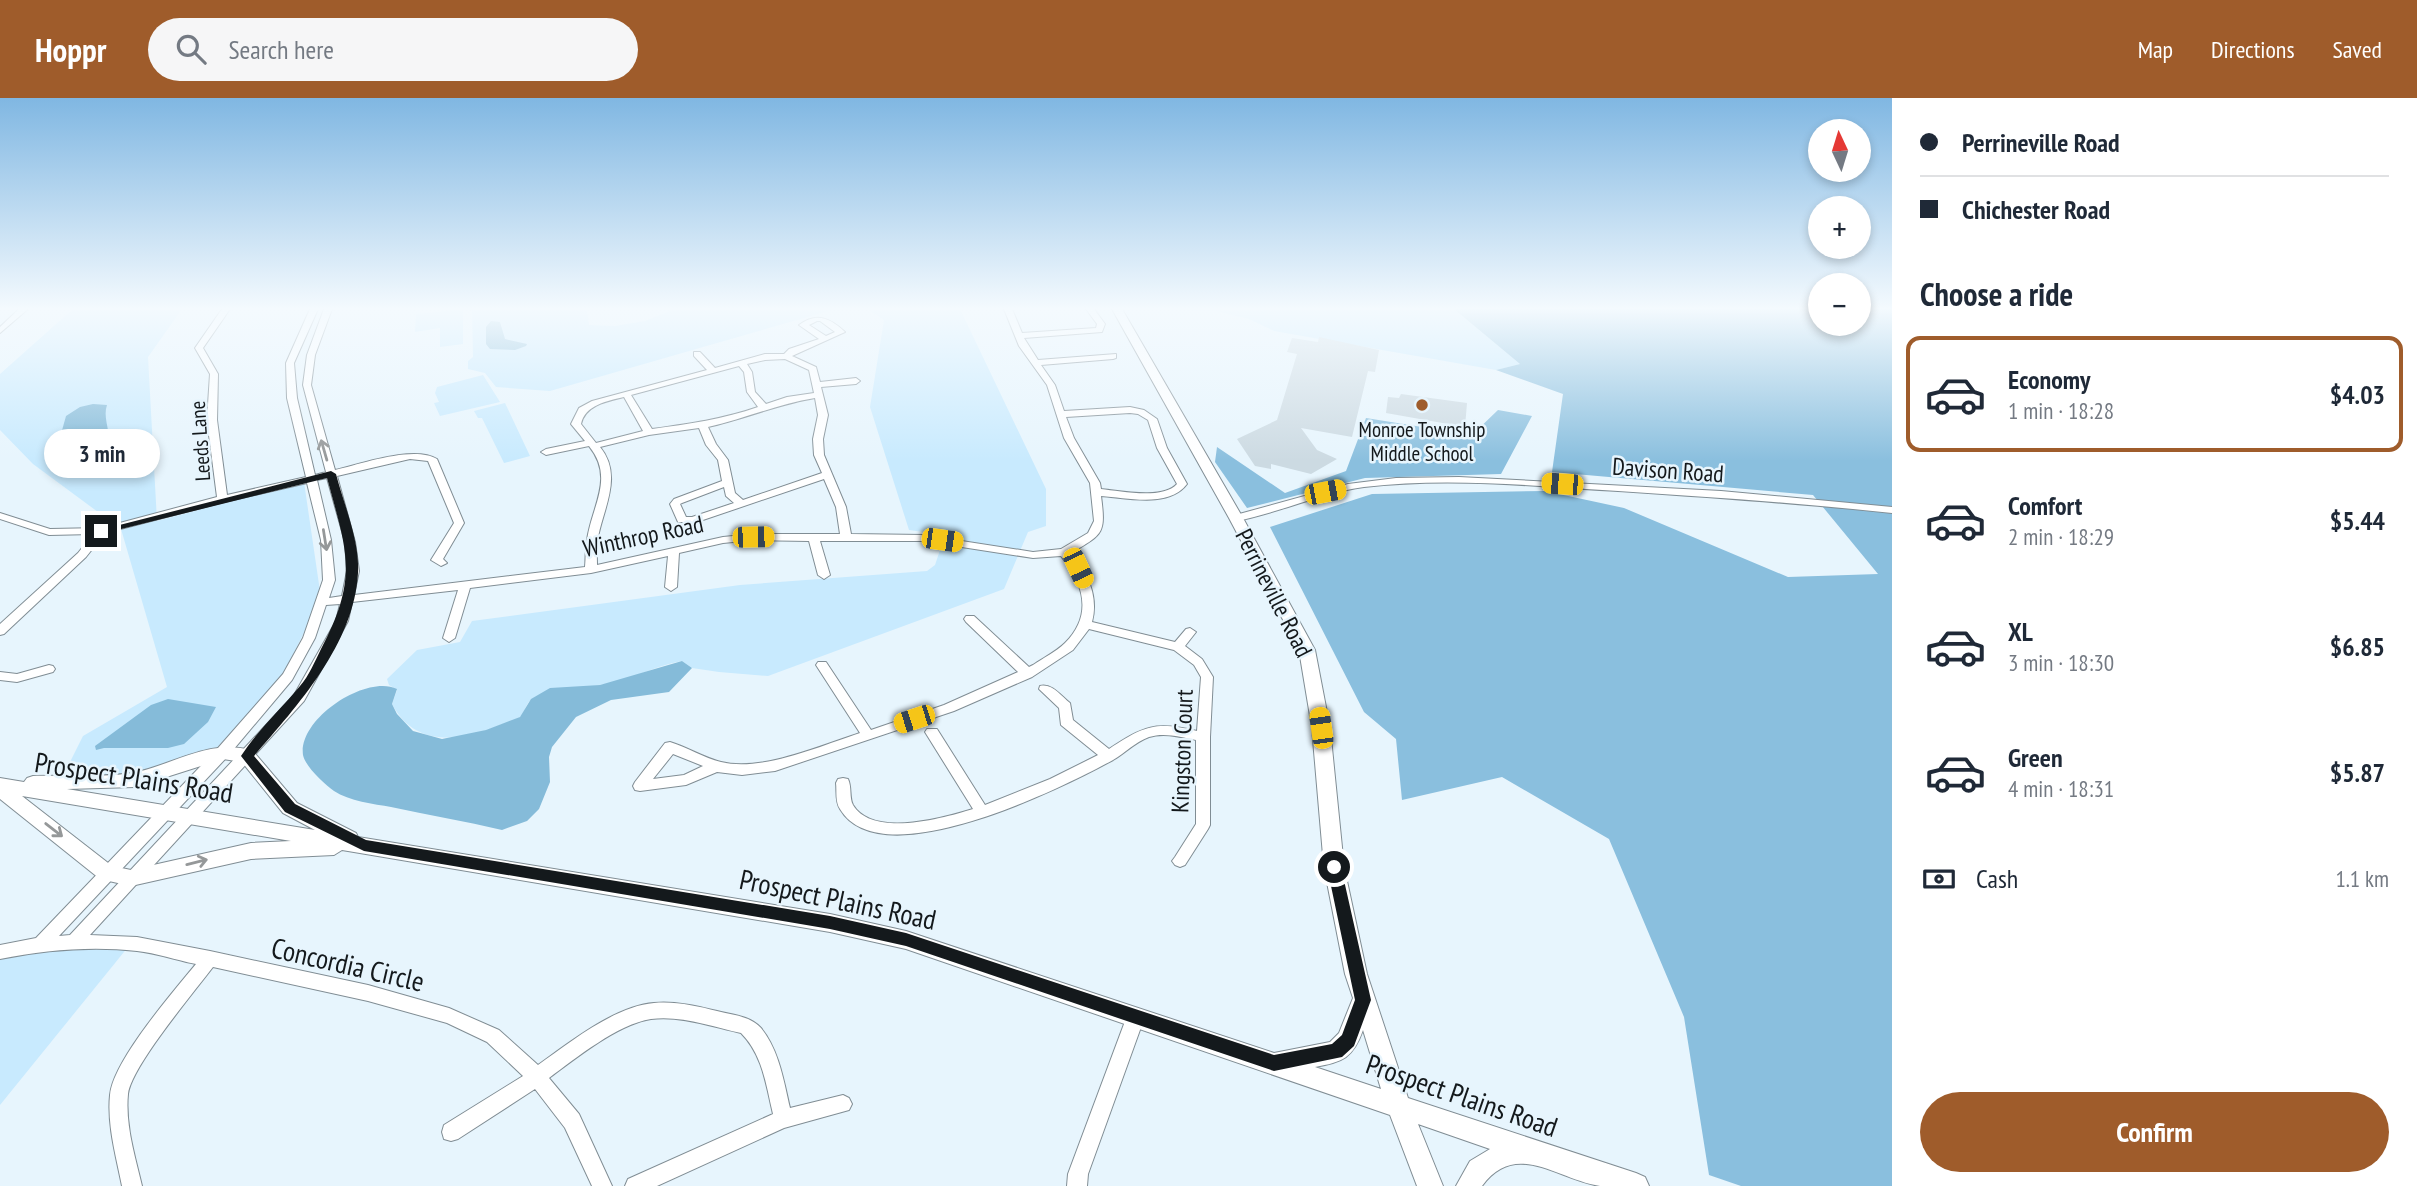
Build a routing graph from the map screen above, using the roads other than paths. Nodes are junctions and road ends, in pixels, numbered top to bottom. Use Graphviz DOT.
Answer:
graph roads {
  1 [pos="206,360"];
  2 [pos="291,360"];
  3 [pos="310,360"];
  4 [pos="702,360"];
  5 [pos="754,360"];
  6 [pos="794,360"];
  7 [pos="1033,360"];
  8 [pos="1071,360"];
  9 [pos="1146,360"];
  10 [pos="741,363"];
  11 [pos="1035,363"];
  12 [pos="713,371"];
  13 [pos="856,381"];
  14 [pos="818,390"];
  15 [pos="627,395"];
  16 [pos="764,408"];
  17 [pos="1063,414"];
  18 [pos="702,425"];
  19 [pos="649,432"];
  20 [pos="593,444"];
  21 [pos="546,452"];
  22 [pos="331,474"];
  23 [pos="826,475"];
  24 [pos="313,478"];
  25 [pos="726,484"];
  26 [pos="1096,492"];
  27 [pos="222,499"];
  28 [pos="742,504"];
  29 [pos="1892,510"];
  30 [pos="0,516"];
  31 [pos="1236,518"];
  32 [pos="101,531"];
  33 [pos="813,536"];
  34 [pos="846,536"];
  35 [pos="674,552"];
  36 [pos="1064,552"];
  37 [pos="441,563"];
  38 [pos="591,570"];
  39 [pos="824,575"];
  40 [pos="465,584"];
  41 [pos="670,587"];
  42 [pos="348,599"];
  43 [pos="324,602"];
  44 [pos="970,619"];
  45 [pos="1086,624"];
  46 [pos="0,631"];
  47 [pos="1190,632"];
  48 [pos="449,638"];
  49 [pos="1178,647"];
  50 [pos="822,665"];
  51 [pos="49,669"];
  52 [pos="1028,674"];
  53 [pos="0,676"];
  54 [pos="1045,690"];
  55 [pos="932,732"];
  56 [pos="867,734"];
  57 [pos="1203,737"];
  58 [pos="223,752"];
  59 [pos="247,756"];
  60 [pos="1109,756"];
  61 [pos="716,766"];
  62 [pos="843,783"];
  63 [pos="0,786"];
  64 [pos="982,812"];
  65 [pos="166,813"];
  66 [pos="190,817"];
  67 [pos="364,845"];
  68 [pos="1180,861"];
  69 [pos="107,873"];
  70 [pos="131,878"];
  71 [pos="74,942"];
  72 [pos="41,944"];
  73 [pos="0,952"];
  74 [pos="209,958"];
  75 [pos="1363,1000"];
  76 [pos="1136,1016"];
  77 [pos="1274,1063"];
  78 [pos="536,1076"];
  79 [pos="843,1104"];
  80 [pos="1398,1104"];
  81 [pos="783,1119"];
  82 [pos="451,1132"];
  83 [pos="1529,1149"];
  84 [pos="132,1186"];
  85 [pos="602,1186"];
  86 [pos="635,1186"];
  87 [pos="1077,1186"];
  88 [pos="1430,1186"];
  89 [pos="1469,1186"];
  90 [pos="1636,1186"];
  1 -- 27 [label="street, Leeds Lane"];
  2 -- 24 [label="street"];
  22 -- 3 [label="street, one-way"];
  4 -- 12 [label="street"];
  5 -- 10 [label="street"];
  6 -- 14 [label="street"];
  7 -- 11 [label="street, Winthrop Road"];
  8 -- 11 [label="street"];
  9 -- 31 [label="street, Perrineville Road"];
  10 -- 12 [label="street"];
  10 -- 16 [label="street"];
  11 -- 17 [label="street, Winthrop Road"];
  12 -- 15 [label="street"];
  13 -- 14 [label="street"];
  14 -- 16 [label="street"];
  14 -- 23 [label="street"];
  15 -- 19 [label="street"];
  15 -- 20 [label="street"];
  16 -- 18 [label="street"];
  17 -- 26 [label="street, Winthrop Road"];
  17 -- 26 [label="street"];
  18 -- 19 [label="street"];
  18 -- 25 [label="street"];
  19 -- 20 [label="street"];
  20 -- 21 [label="street"];
  20 -- 38 [label="street"];
  22 -- 24 [label="street"];
  22 -- 37 [label="street"];
  22 -- 42 [label="street"];
  23 -- 28 [label="street"];
  23 -- 34 [label="street"];
  24 -- 27 [label="street"];
  24 -- 43 [label="street, one-way"];
  25 -- 28 [label="street"];
  25 -- 28 [label="street"];
  26 -- 36 [label="street, Winthrop Road"];
  27 -- 32 [label="street"];
  29 -- 31 [label="street, Davison Road"];
  30 -- 32 [label="street"];
  31 -- 75 [label="street, Perrineville Road"];
  32 -- 46 [label="street"];
  33 -- 34 [label="street, Winthrop Road"];
  33 -- 35 [label="street, Winthrop Road"];
  33 -- 39 [label="street"];
  34 -- 36 [label="street, Winthrop Road"];
  35 -- 38 [label="street, Winthrop Road"];
  35 -- 41 [label="street"];
  36 -- 45 [label="street"];
  38 -- 40 [label="street, Winthrop Road"];
  40 -- 42 [label="street, Winthrop Road"];
  40 -- 48 [label="street"];
  42 -- 43 [label="street, Winthrop Road"];
  42 -- 59 [label="street"];
  43 -- 58 [label="street"];
  44 -- 52 [label="street"];
  45 -- 49 [label="street, Kingston Court"];
  45 -- 52 [label="street"];
  47 -- 49 [label="street"];
  49 -- 57 [label="street, Kingston Court"];
  50 -- 56 [label="street"];
  51 -- 53 [label="street"];
  52 -- 56 [label="street"];
  54 -- 60 [label="street"];
  55 -- 64 [label="street"];
  56 -- 61 [label="street"];
  57 -- 60 [label="street"];
  57 -- 68 [label="street, Kingston Court"];
  58 -- 59 [label="street"];
  58 -- 63 [label="street"];
  58 -- 65 [label="street"];
  59 -- 66 [label="street"];
  59 -- 67 [label="street"];
  60 -- 64 [label="street"];
  61 -- 61 [label="street"];
  62 -- 64 [label="street"];
  63 -- 65 [label="street, Prospect Plains Road"];
  63 -- 69 [label="street, one-way"];
  65 -- 66 [label="street, Prospect Plains Road"];
  65 -- 69 [label="street"];
  66 -- 67 [label="street, Prospect Plains Road"];
  66 -- 70 [label="street"];
  70 -- 67 [label="street, one-way"];
  67 -- 76 [label="street, Prospect Plains Road"];
  69 -- 70 [label="street"];
  69 -- 72 [label="street"];
  70 -- 71 [label="street"];
  71 -- 72 [label="street, Concordia Circle"];
  71 -- 74 [label="street, Concordia Circle"];
  72 -- 73 [label="street, Concordia Circle"];
  74 -- 78 [label="street, Concordia Circle"];
  74 -- 84 [label="street"];
  75 -- 77 [label="street"];
  75 -- 80 [label="street, Perrineville Road"];
  76 -- 77 [label="street, Prospect Plains Road"];
  76 -- 87 [label="street"];
  77 -- 80 [label="street, Prospect Plains Road"];
  78 -- 81 [label="street"];
  78 -- 82 [label="street"];
  78 -- 85 [label="street, Concordia Circle"];
  79 -- 81 [label="street"];
  80 -- 83 [label="street, Prospect Plains Road"];
  80 -- 88 [label="street, Perrineville Road"];
  81 -- 86 [label="street"];
  83 -- 89 [label="street"];
  83 -- 90 [label="street, Prospect Plains Road"];
}
